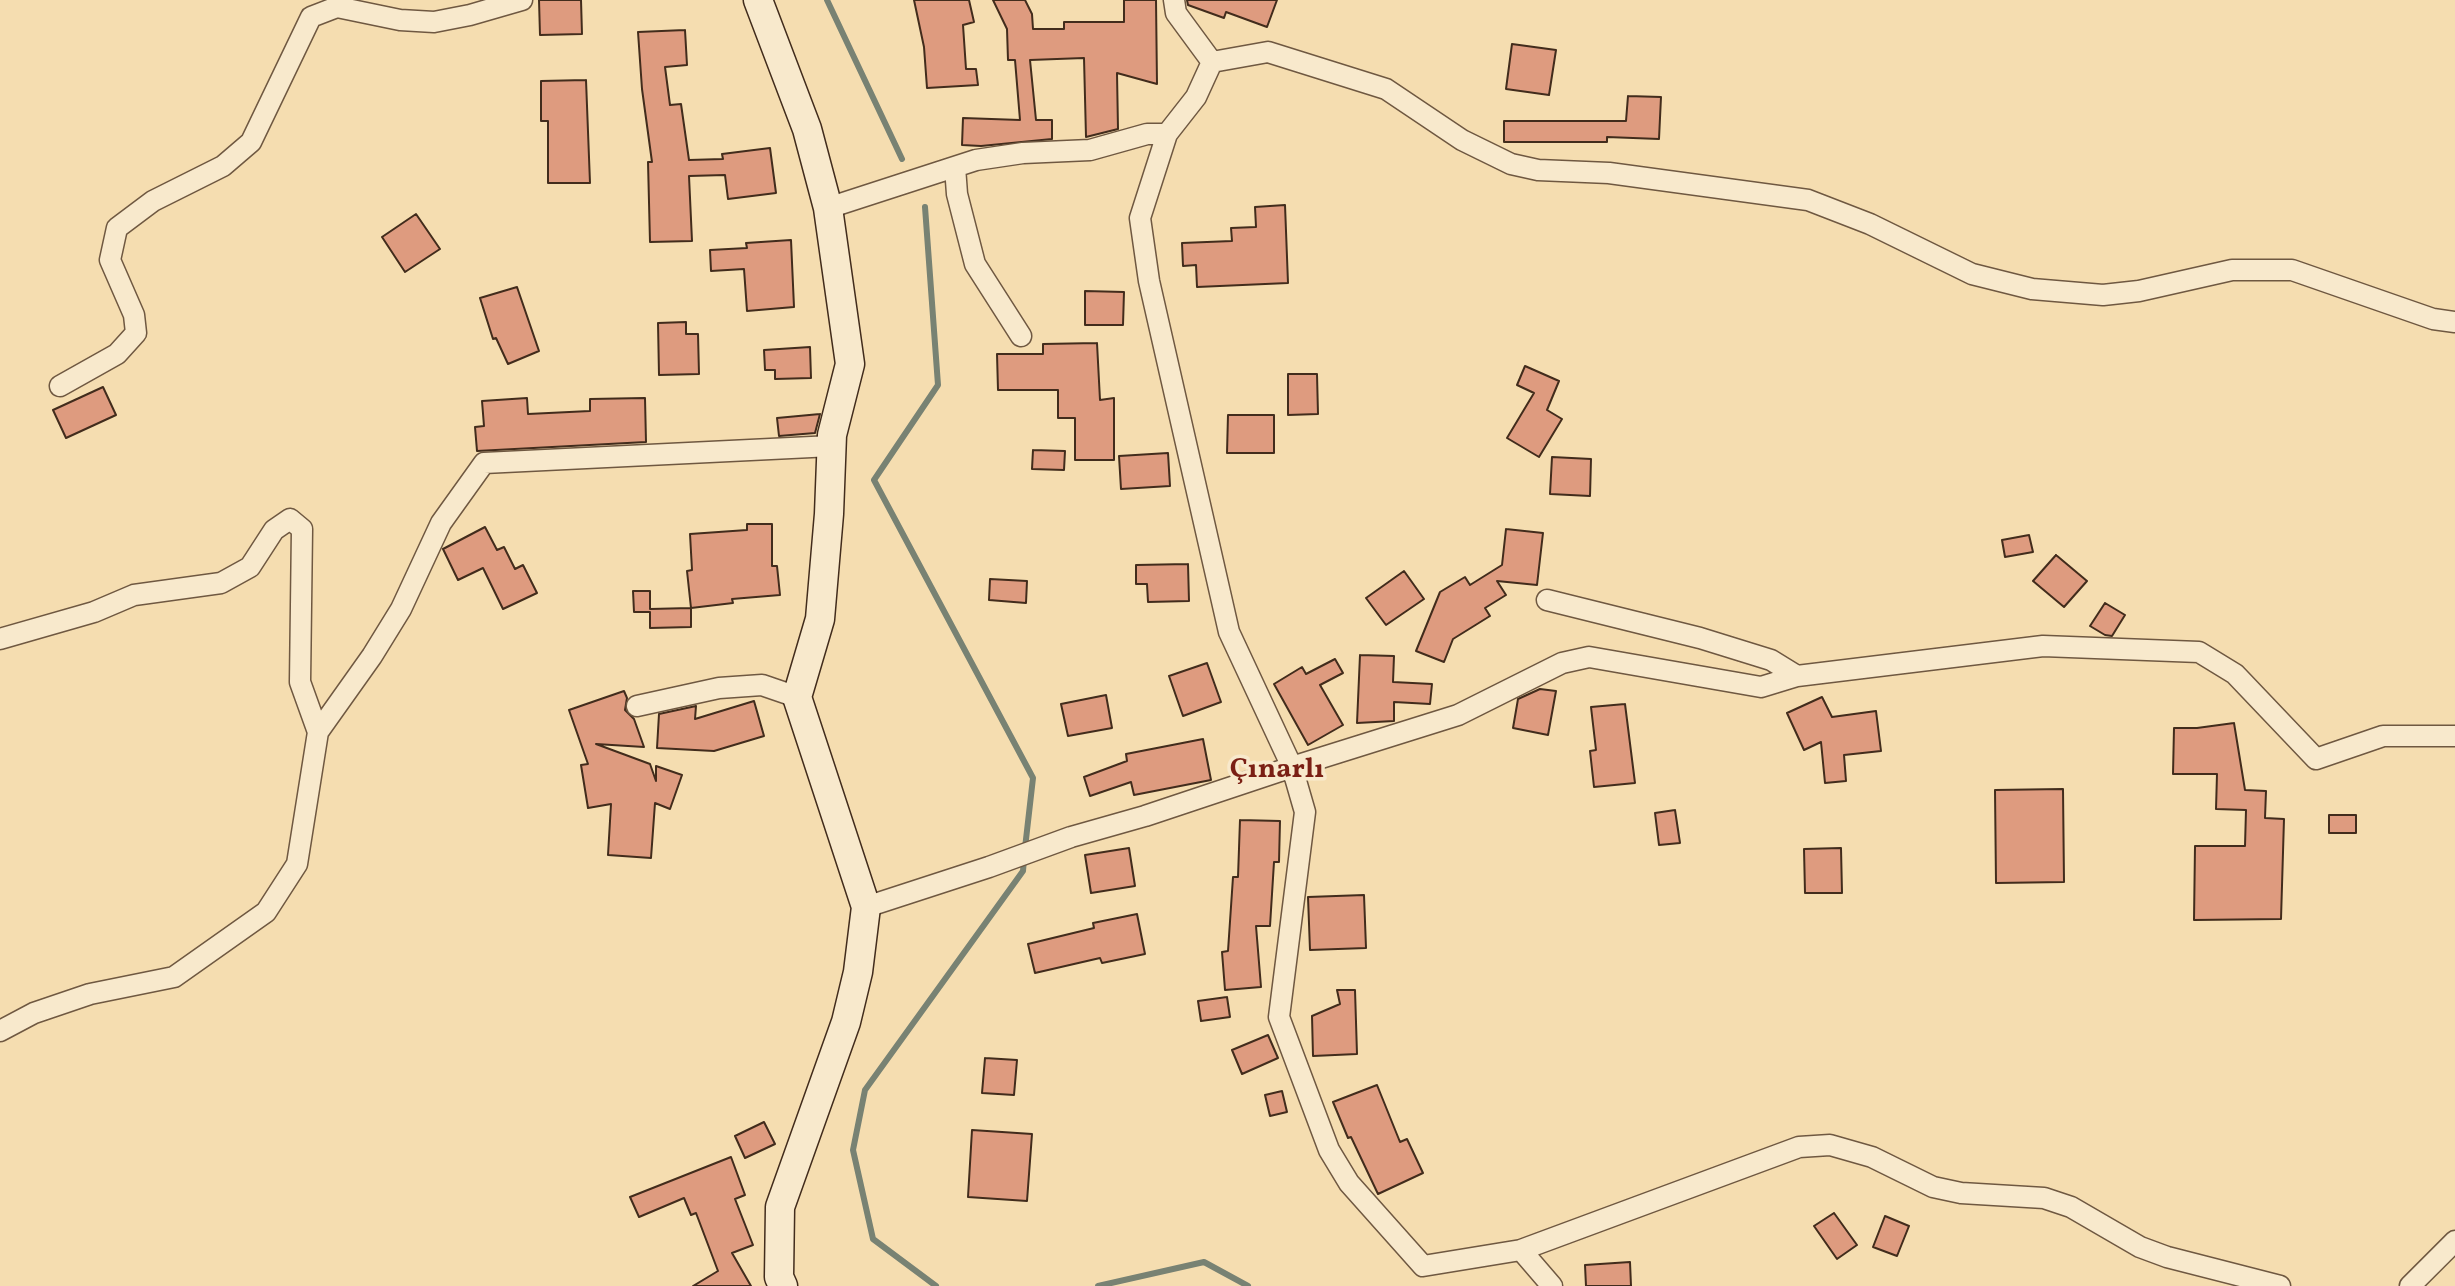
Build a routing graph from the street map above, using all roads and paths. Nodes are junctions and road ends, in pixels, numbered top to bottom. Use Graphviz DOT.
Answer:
graph roads {
  1 [pos="522,0"];
  2 [pos="758,0"];
  3 [pos="1174,0"];
  4 [pos="1212,62"];
  5 [pos="1167,134"];
  6 [pos="955,167"];
  7 [pos="828,208"];
  8 [pos="2455,322"];
  9 [pos="1021,336"];
  10 [pos="60,386"];
  11 [pos="832,446"];
  12 [pos="1547,600"];
  13 [pos="0,639"];
  14 [pos="1797,676"];
  15 [pos="797,697"];
  16 [pos="637,706"];
  17 [pos="318,732"];
  18 [pos="2455,736"];
  19 [pos="1292,767"];
  20 [pos="866,907"];
  21 [pos="0,1031"];
  22 [pos="2455,1241"];
  23 [pos="1521,1250"];
  24 [pos="783,1286"];
  25 [pos="1552,1286"];
  26 [pos="2280,1286"];
  27 [pos="2410,1286"];
  1 -- 10 [label="street"];
  2 -- 7 [label="street"];
  3 -- 4 [label="street"];
  4 -- 5 [label="street"];
  4 -- 8 [label="street"];
  5 -- 6 [label="street"];
  5 -- 19 [label="street"];
  6 -- 7 [label="street"];
  6 -- 9 [label="street"];
  7 -- 11 [label="street"];
  11 -- 15 [label="street"];
  11 -- 17 [label="street"];
  12 -- 14 [label="street"];
  13 -- 17 [label="street"];
  14 -- 18 [label="street"];
  14 -- 19 [label="street"];
  15 -- 16 [label="street"];
  15 -- 20 [label="street"];
  17 -- 21 [label="street"];
  19 -- 20 [label="street"];
  19 -- 23 [label="street"];
  20 -- 24 [label="street"];
  22 -- 27 [label="street"];
  23 -- 25 [label="street"];
  23 -- 26 [label="street"];
}
